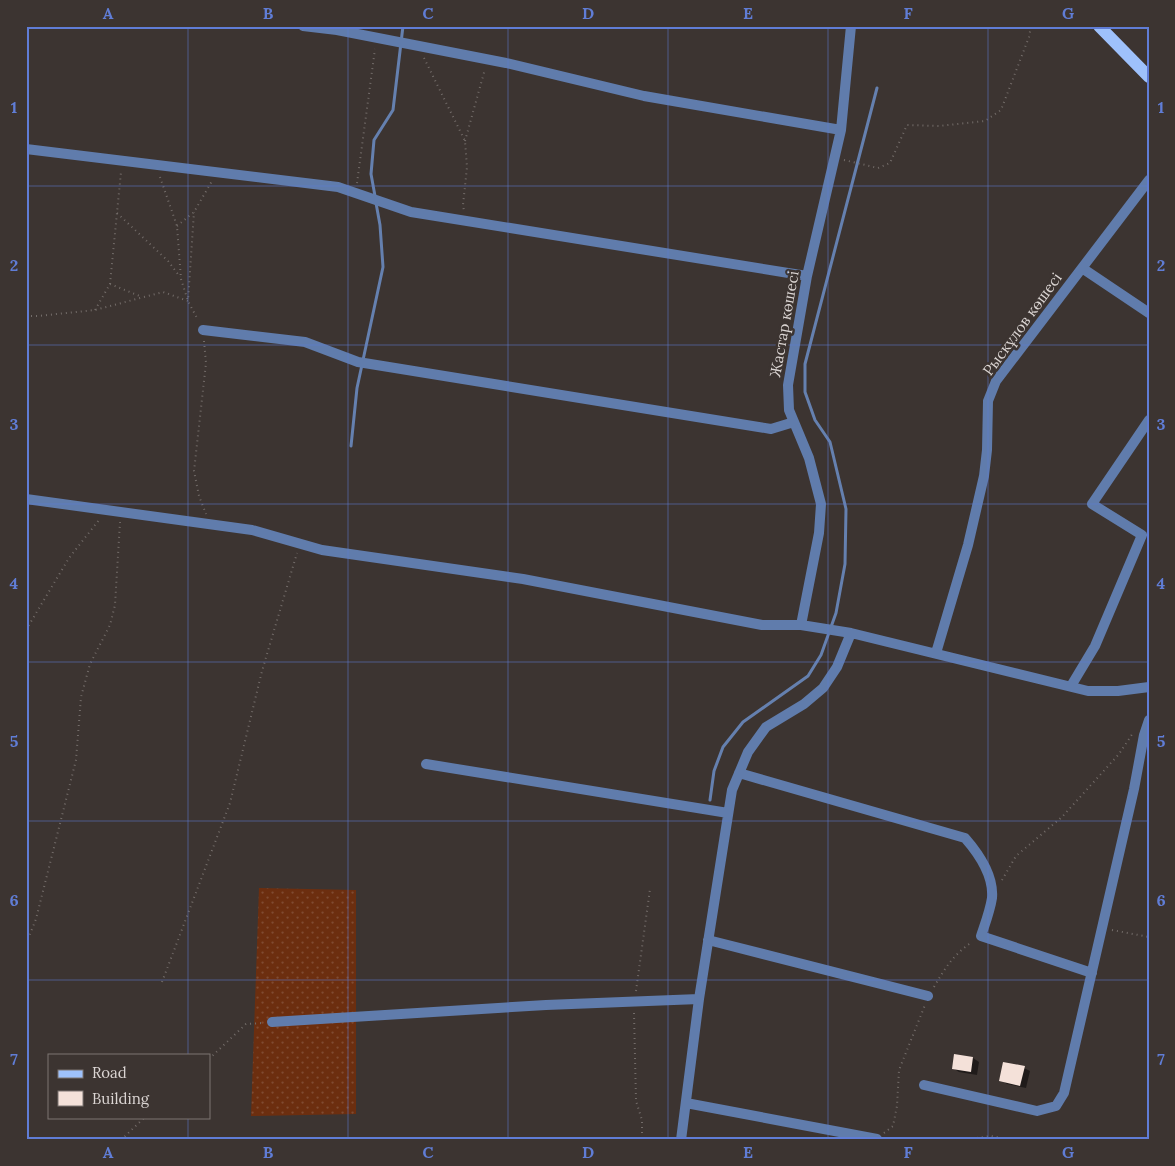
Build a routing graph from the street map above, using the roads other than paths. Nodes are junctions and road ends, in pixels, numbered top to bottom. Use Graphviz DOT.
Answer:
graph roads {
  1 [pos="303,26"];
  2 [pos="851,26"];
  3 [pos="1099,26"];
  4 [pos="1149,77"];
  5 [pos="841,130"];
  6 [pos="26,149"];
  7 [pos="1149,180"];
  8 [pos="1082,268"];
  9 [pos="807,276"];
  10 [pos="1149,313"];
  11 [pos="203,330"];
  12 [pos="1149,420"];
  13 [pos="794,422"];
  14 [pos="26,499"];
  15 [pos="801,625"];
  16 [pos="851,632"];
  17 [pos="936,653"];
  18 [pos="1071,686"];
  19 [pos="1149,687"];
  20 [pos="1149,720"];
  21 [pos="426,764"];
  22 [pos="739,773"];
  23 [pos="728,813"];
  24 [pos="708,940"];
  25 [pos="1092,973"];
  26 [pos="928,996"];
  27 [pos="699,1000"];
  28 [pos="272,1022"];
  29 [pos="924,1085"];
  30 [pos="686,1103"];
  31 [pos="877,1139"];
  32 [pos="681,1140"];
  1 -- 5 [label="street"];
  2 -- 5 [label="street, Жастар көшесі"];
  3 -- 4 [label="main road"];
  5 -- 9 [label="street, Жастар көшесі"];
  6 -- 9 [label="street"];
  7 -- 8 [label="street, Рыскұлов көшесі"];
  8 -- 10 [label="street"];
  8 -- 17 [label="street, Рыскұлов көшесі"];
  9 -- 13 [label="street, Жастар көшесі"];
  11 -- 13 [label="street"];
  12 -- 18 [label="street"];
  13 -- 15 [label="street, Жастар көшесі"];
  14 -- 15 [label="street"];
  15 -- 16 [label="street"];
  16 -- 17 [label="street"];
  16 -- 22 [label="street"];
  17 -- 18 [label="street"];
  18 -- 19 [label="street"];
  20 -- 25 [label="street"];
  21 -- 23 [label="street"];
  22 -- 23 [label="street"];
  22 -- 25 [label="street"];
  23 -- 24 [label="street"];
  24 -- 26 [label="street"];
  24 -- 27 [label="street"];
  25 -- 29 [label="street"];
  27 -- 28 [label="street"];
  27 -- 30 [label="street"];
  30 -- 31 [label="street"];
  30 -- 32 [label="street"];
}
